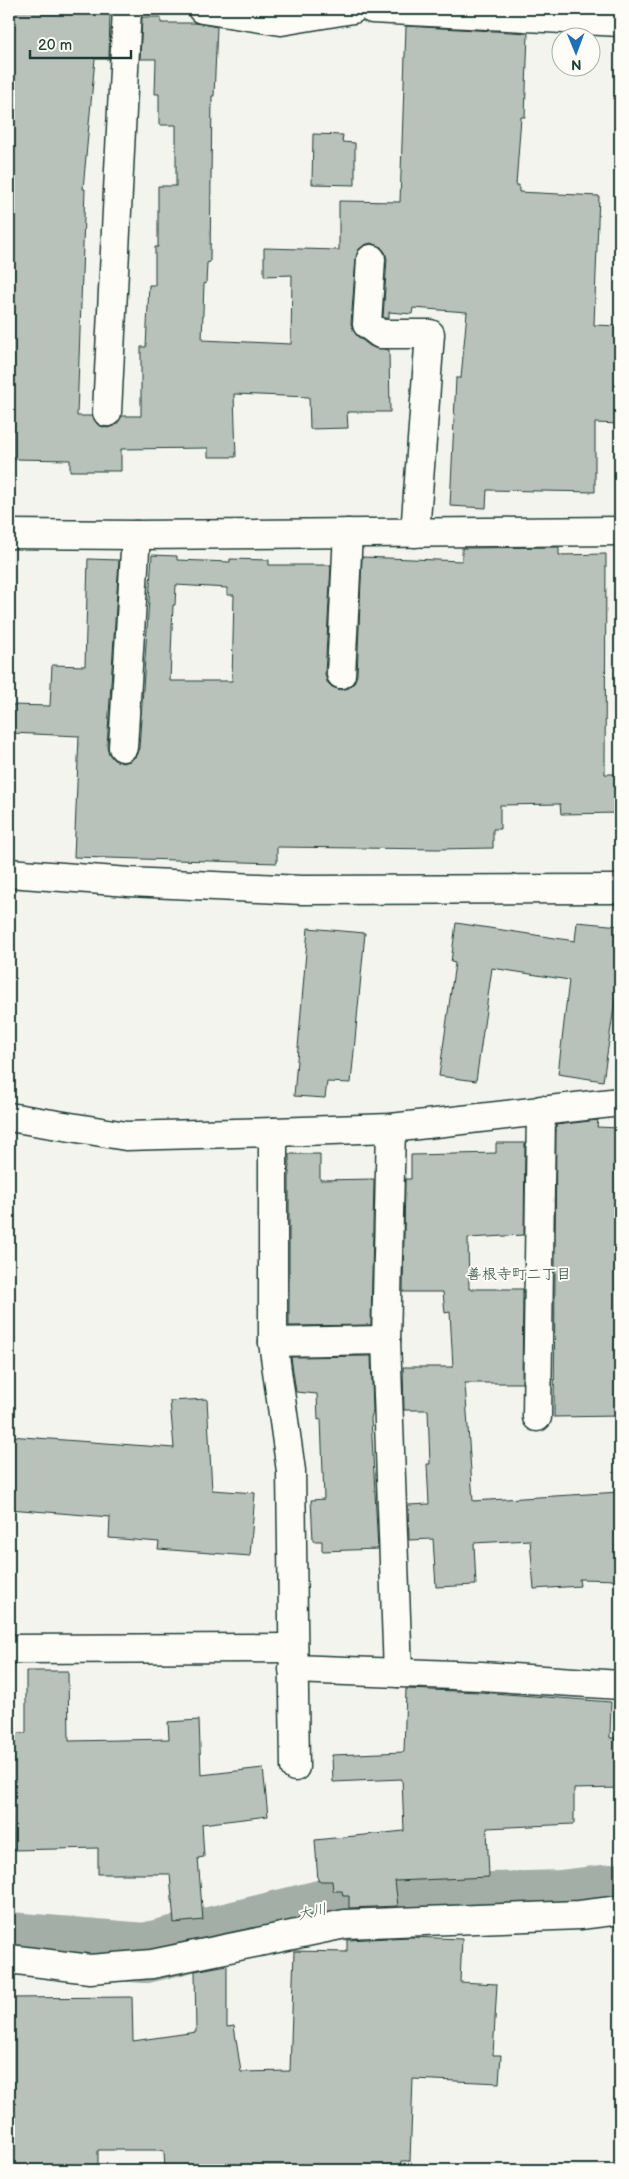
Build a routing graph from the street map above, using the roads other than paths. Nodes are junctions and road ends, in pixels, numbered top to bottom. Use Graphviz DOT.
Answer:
graph roads {
  1 [pos="127,9"];
  2 [pos="202,9"];
  3 [pos="353,9"];
  4 [pos="372,9"];
  5 [pos="620,22"];
  6 [pos="371,259"];
  7 [pos="107,412"];
  8 [pos="620,531"];
  9 [pos="348,533"];
  10 [pos="415,533"];
  11 [pos="9,534"];
  12 [pos="136,535"];
  13 [pos="341,674"];
  14 [pos="124,747"];
  15 [pos="9,876"];
  16 [pos="620,889"];
  17 [pos="620,1097"];
  18 [pos="541,1110"];
  19 [pos="9,1117"];
  20 [pos="391,1128"];
  21 [pos="273,1132"];
  22 [pos="386,1340"];
  23 [pos="273,1342"];
  24 [pos="537,1417"];
  25 [pos="9,1649"];
  26 [pos="293,1659"];
  27 [pos="398,1673"];
  28 [pos="620,1685"];
  29 [pos="295,1767"];
  30 [pos="620,1910"];
  31 [pos="9,1960"];
  1 -- 7 [label="street"];
  2 -- 3 [label="street"];
  4 -- 5 [label="street"];
  6 -- 10 [label="street"];
  8 -- 10 [label="street"];
  9 -- 10 [label="street"];
  9 -- 12 [label="street"];
  9 -- 13 [label="street"];
  11 -- 12 [label="street"];
  12 -- 14 [label="street"];
  15 -- 16 [label="street"];
  17 -- 18 [label="street"];
  18 -- 20 [label="street"];
  18 -- 24 [label="street"];
  19 -- 21 [label="street"];
  20 -- 21 [label="street"];
  20 -- 22 [label="street"];
  21 -- 23 [label="street"];
  22 -- 23 [label="street"];
  22 -- 27 [label="street"];
  23 -- 26 [label="street"];
  25 -- 26 [label="street"];
  26 -- 27 [label="street"];
  26 -- 29 [label="street"];
  27 -- 28 [label="street"];
  30 -- 31 [label="street"];
}
